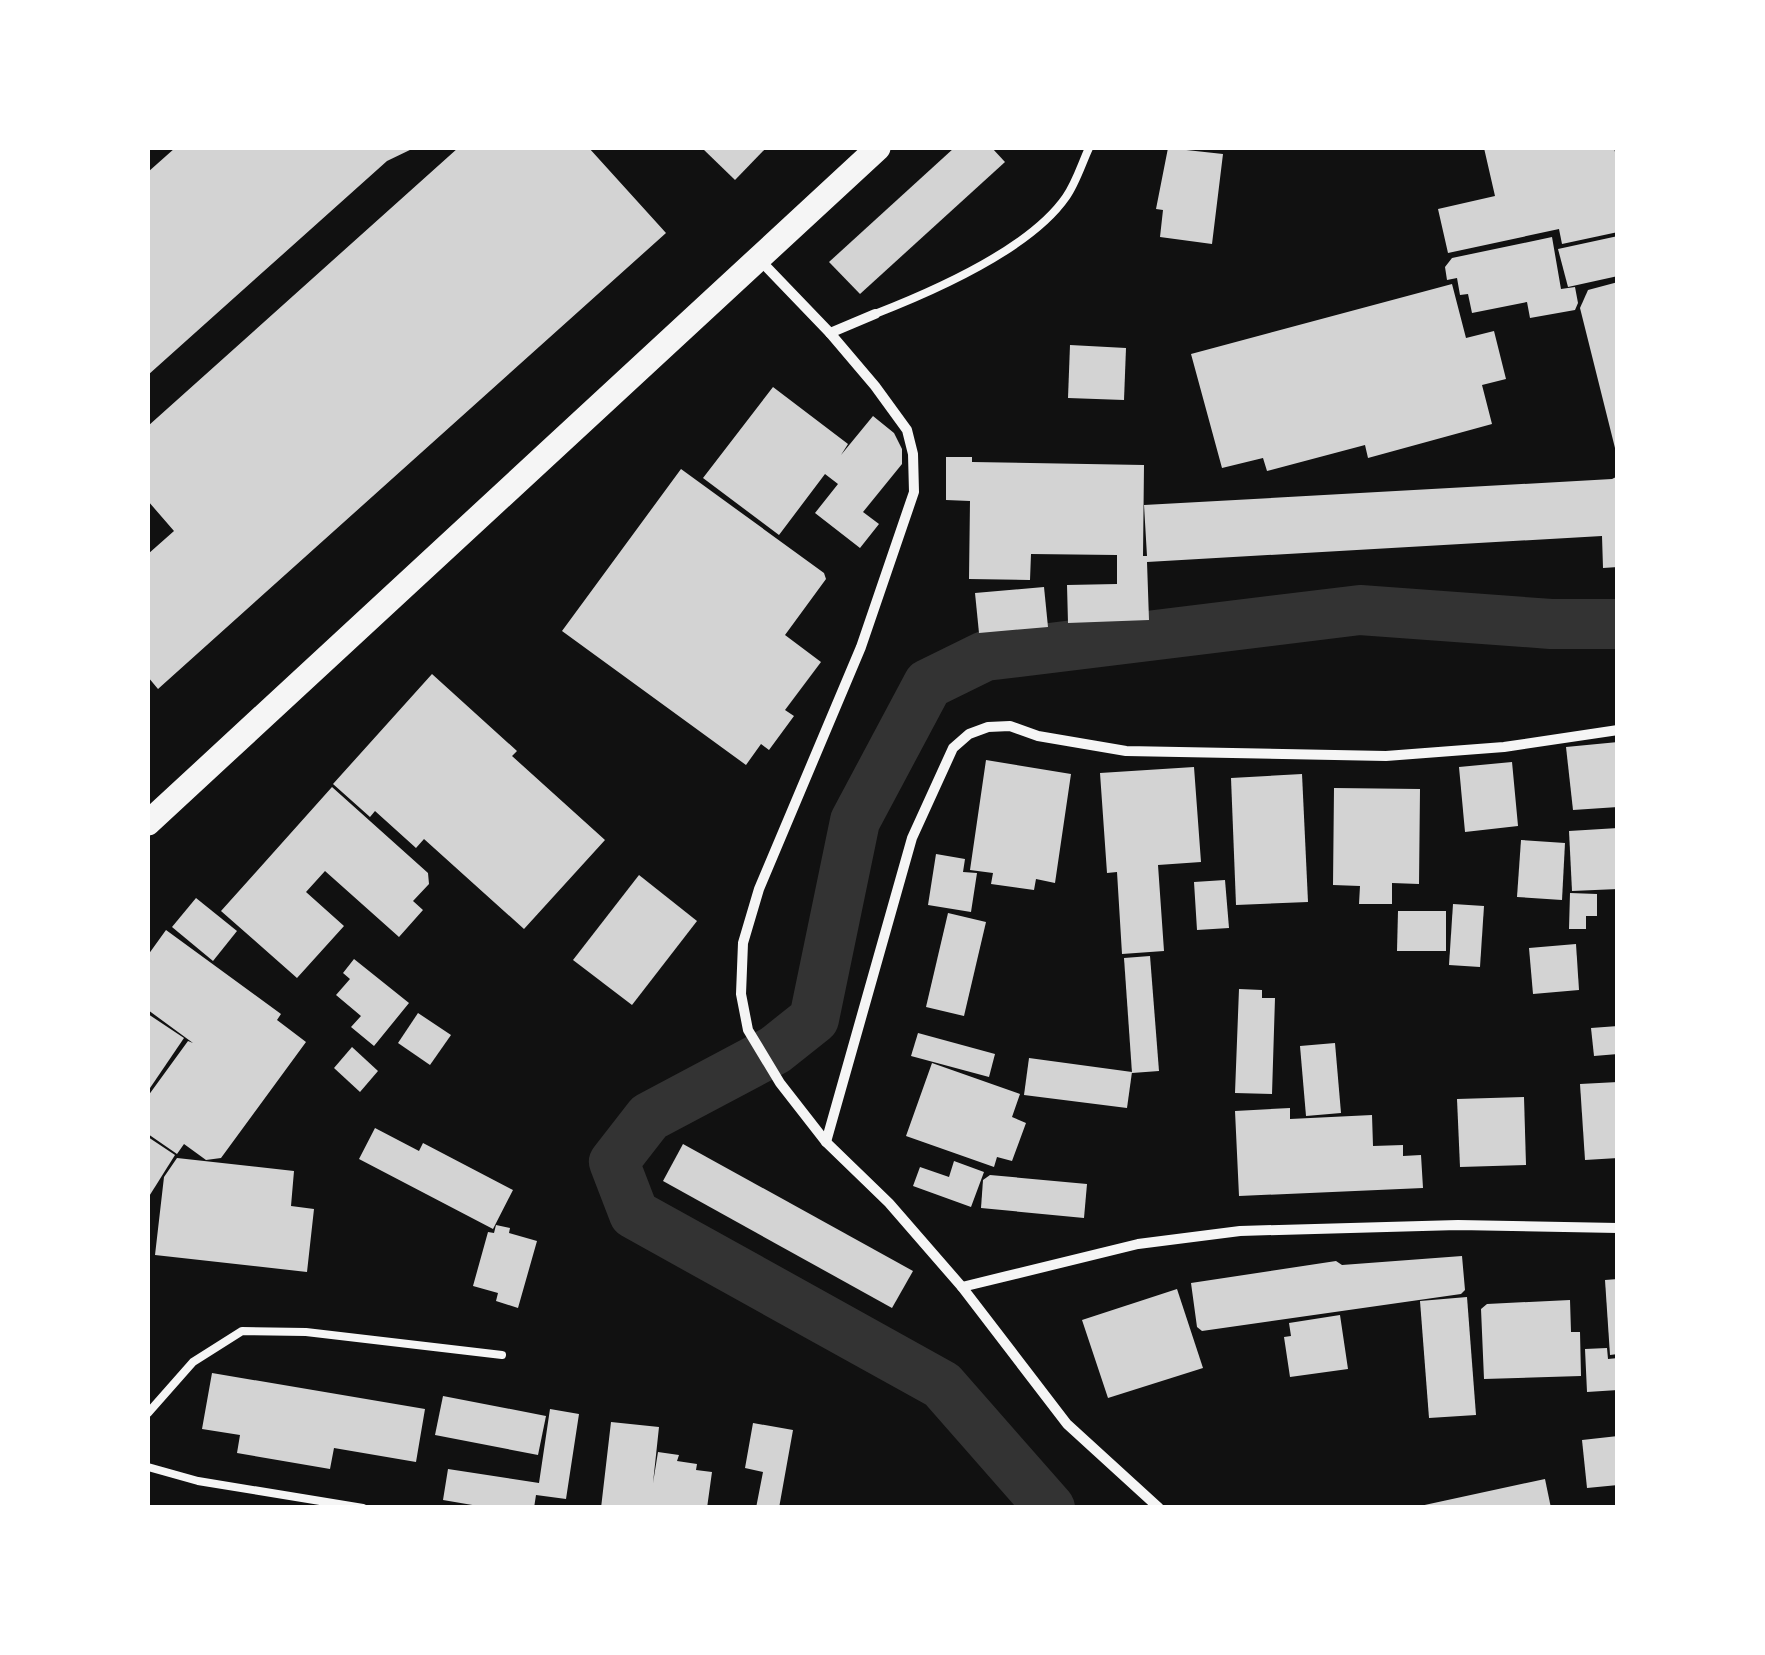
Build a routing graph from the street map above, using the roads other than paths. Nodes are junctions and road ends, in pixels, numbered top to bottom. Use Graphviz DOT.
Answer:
graph roads {
  1 [pos="878,148"];
  2 [pos="1088,148"];
  3 [pos="757,257"];
  4 [pos="875,314"];
  5 [pos="830,332"];
  6 [pos="1618,730"];
  7 [pos="151,810"];
  8 [pos="826,1142"];
  9 [pos="1618,1228"];
  10 [pos="962,1287"];
  11 [pos="502,1355"];
  12 [pos="148,1412"];
  13 [pos="148,1467"];
  14 [pos="364,1508"];
  15 [pos="1159,1508"];
  1 -- 3 [label="main road"];
  2 -- 4 [label="lane"];
  3 -- 5 [label="street"];
  3 -- 7 [label="main road"];
  4 -- 5 [label="street"];
  5 -- 8 [label="street"];
  6 -- 8 [label="street"];
  8 -- 10 [label="street"];
  9 -- 10 [label="street"];
  10 -- 15 [label="street"];
  11 -- 12 [label="lane"];
  13 -- 14 [label="lane"];
}
